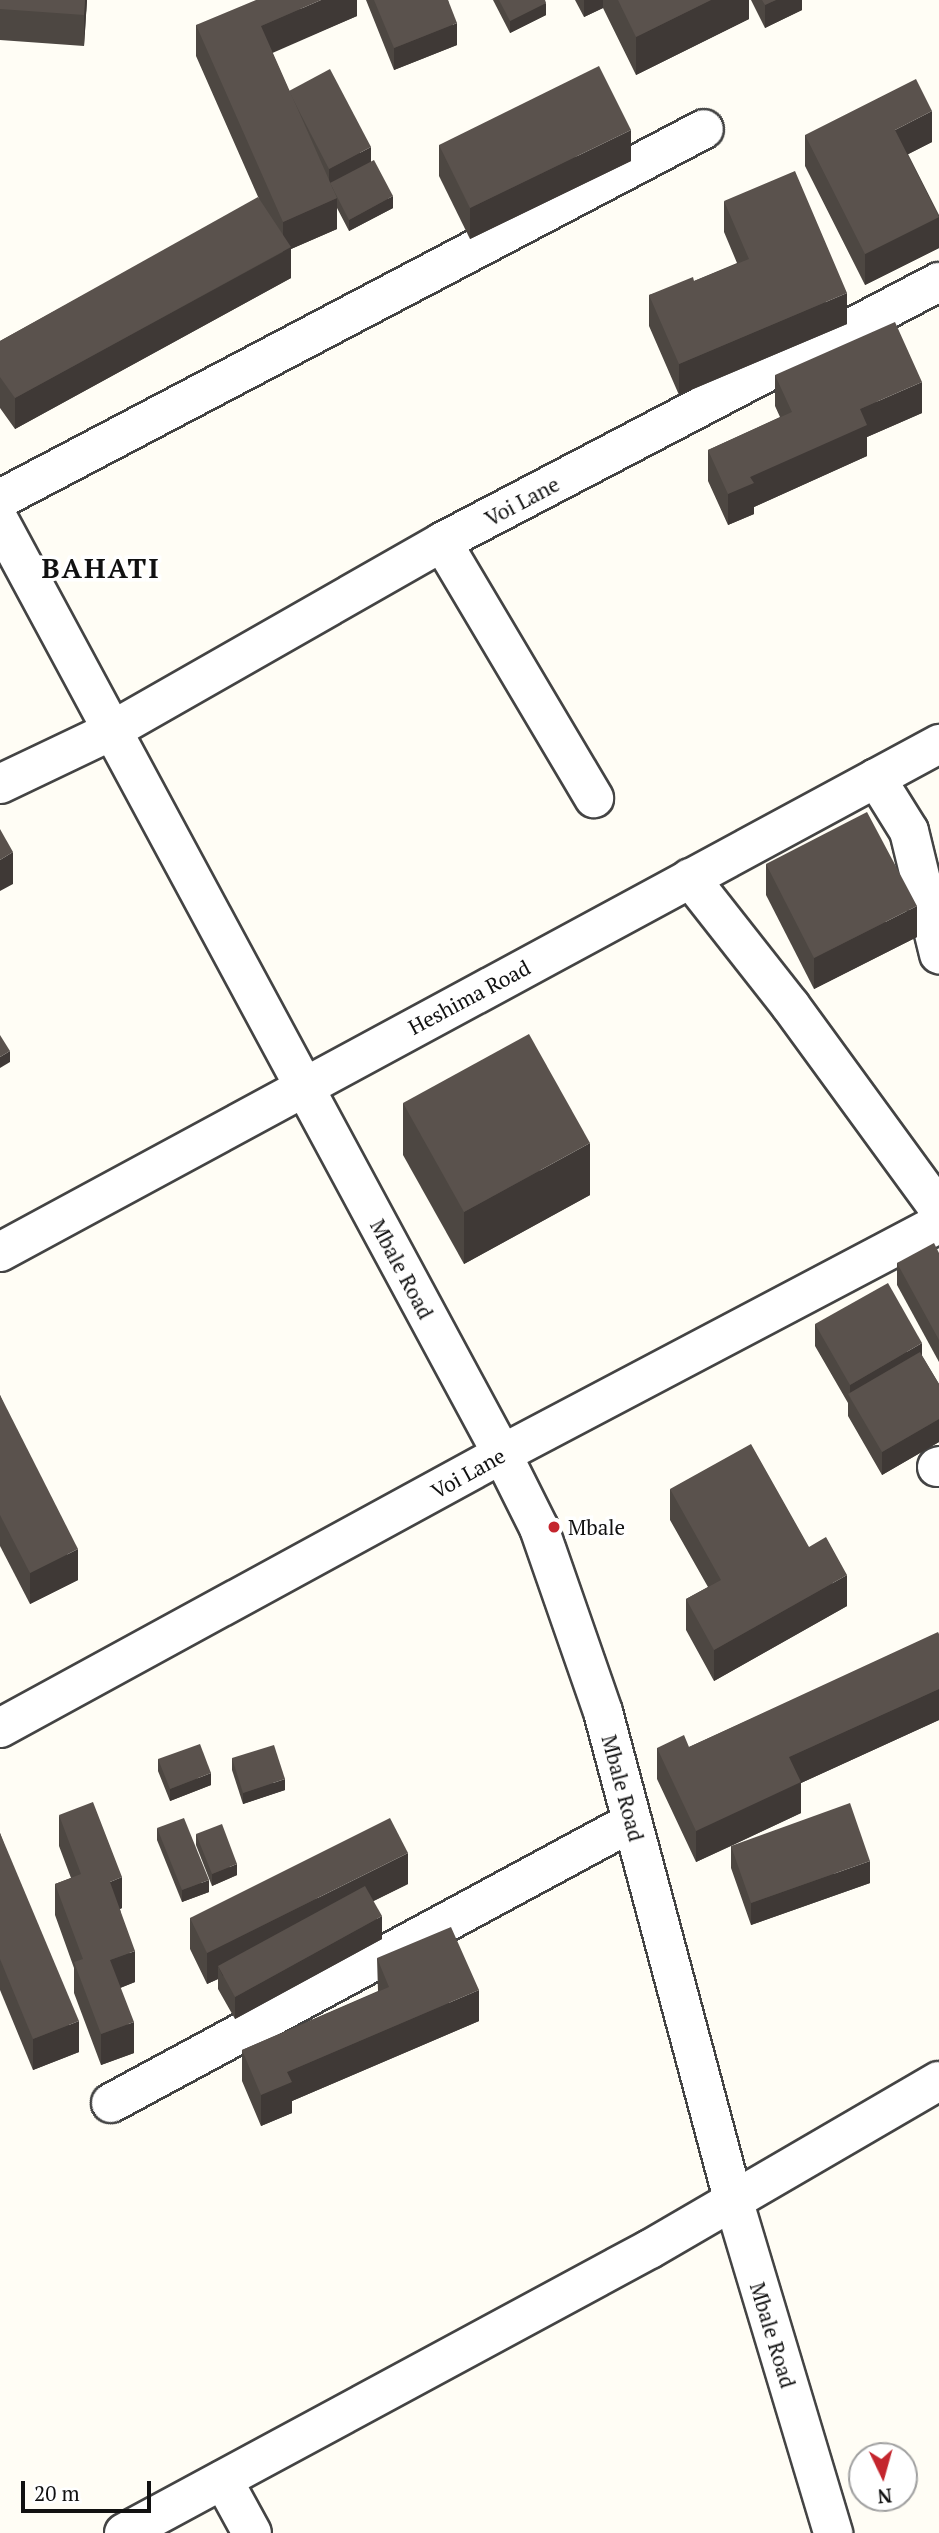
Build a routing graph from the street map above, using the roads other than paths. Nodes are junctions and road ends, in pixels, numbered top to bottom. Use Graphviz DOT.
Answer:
graph roads {
  1 [pos="704,130"];
  2 [pos="939,282"];
  3 [pos="0,499"];
  4 [pos="0,522"];
  5 [pos="442,542"];
  6 [pos="111,731"];
  7 [pos="939,744"];
  8 [pos="876,778"];
  9 [pos="0,784"];
  10 [pos="594,798"];
  11 [pos="690,878"];
  12 [pos="939,954"];
  13 [pos="303,1087"];
  14 [pos="939,1209"];
  15 [pos="939,1224"];
  16 [pos="0,1252"];
  17 [pos="502,1454"];
  18 [pos="0,1728"];
  19 [pos="632,1822"];
  20 [pos="939,2081"];
  21 [pos="111,2103"];
  22 [pos="733,2199"];
  23 [pos="223,2480"];
  24 [pos="124,2533"];
  25 [pos="252,2533"];
  26 [pos="833,2533"];
  1 -- 3 [label="street"];
  2 -- 5 [label="street, Voi Lane"];
  4 -- 6 [label="street, Mbale Road"];
  5 -- 6 [label="street, Voi Lane"];
  5 -- 10 [label="street"];
  6 -- 9 [label="street, Voi Lane"];
  6 -- 13 [label="street, Mbale Road"];
  7 -- 8 [label="street, Heshima Road"];
  8 -- 11 [label="street, Heshima Road"];
  8 -- 12 [label="street"];
  11 -- 13 [label="street, Heshima Road"];
  11 -- 14 [label="street"];
  13 -- 16 [label="street, Heshima Road"];
  13 -- 17 [label="street, Mbale Road"];
  15 -- 17 [label="street, Voi Lane"];
  17 -- 18 [label="street, Voi Lane"];
  17 -- 19 [label="street, Mbale Road"];
  19 -- 21 [label="street"];
  19 -- 22 [label="street, Mbale Road"];
  20 -- 22 [label="street"];
  22 -- 23 [label="street"];
  22 -- 26 [label="street, Mbale Road"];
  23 -- 24 [label="street"];
  23 -- 25 [label="street"];
}
